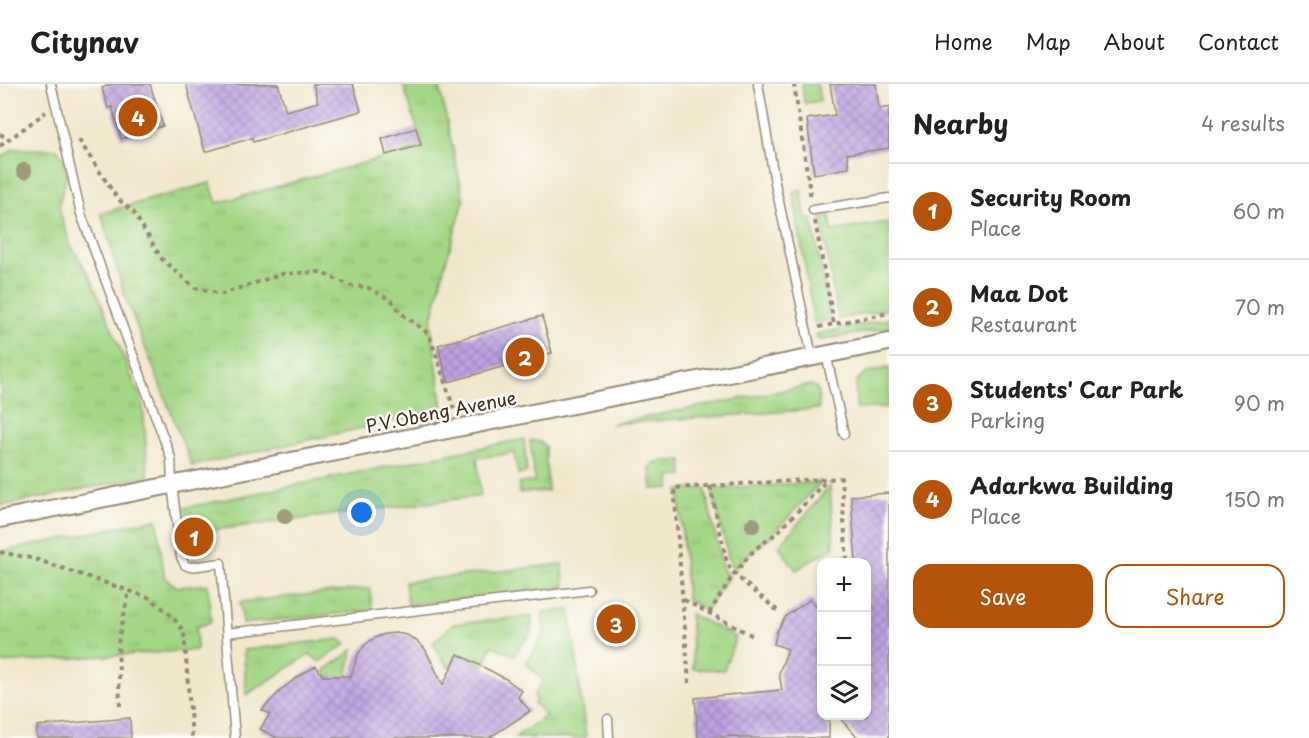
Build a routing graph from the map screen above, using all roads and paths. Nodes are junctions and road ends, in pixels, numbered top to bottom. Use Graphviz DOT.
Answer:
graph roads {
  1 [pos="51,84"];
  2 [pos="758,84"];
  3 [pos="794,84"];
  4 [pos="56,105"];
  5 [pos="75,133"];
  6 [pos="0,134"];
  7 [pos="9,139"];
  8 [pos="0,146"];
  9 [pos="889,198"];
  10 [pos="813,210"];
  11 [pos="889,313"];
  12 [pos="834,324"];
  13 [pos="806,329"];
  14 [pos="889,342"];
  15 [pos="819,355"];
  16 [pos="460,427"];
  17 [pos="844,434"];
  18 [pos="829,479"];
  19 [pos="172,484"];
  20 [pos="710,486"];
  21 [pos="0,519"];
  22 [pos="0,552"];
  23 [pos="847,558"];
  24 [pos="734,574"];
  25 [pos="589,590"];
  26 [pos="129,591"];
  27 [pos="683,600"];
  28 [pos="779,612"];
  29 [pos="709,613"];
  30 [pos="227,633"];
  31 [pos="755,637"];
  32 [pos="689,683"];
  33 [pos="120,706"];
  34 [pos="608,719"];
  35 [pos="192,738"];
  36 [pos="235,738"];
  37 [pos="609,738"];
  1 -- 4 [label="lane"];
  2 -- 13 [label="lane"];
  3 -- 10 [label="path"];
  4 -- 7 [label="path"];
  4 -- 19 [label="lane"];
  5 -- 16 [label="path"];
  6 -- 7 [label="path"];
  7 -- 8 [label="path"];
  9 -- 10 [label="lane"];
  10 -- 12 [label="path"];
  11 -- 12 [label="path"];
  12 -- 13 [label="path"];
  13 -- 15 [label="lane"];
  14 -- 15 [label="street, P.V.Obeng Avenue"];
  15 -- 16 [label="street, P.V.Obeng Avenue"];
  15 -- 17 [label="lane"];
  16 -- 19 [label="street, P.V.Obeng Avenue"];
  18 -- 20 [label="path"];
  18 -- 23 [label="path"];
  18 -- 24 [label="path"];
  19 -- 21 [label="street, P.V.Obeng Avenue"];
  19 -- 30 [label="lane"];
  20 -- 24 [label="path"];
  20 -- 27 [label="path"];
  22 -- 26 [label="path"];
  24 -- 28 [label="path"];
  24 -- 29 [label="path"];
  25 -- 30 [label="lane"];
  26 -- 33 [label="path"];
  26 -- 35 [label="path"];
  27 -- 29 [label="path"];
  27 -- 32 [label="path"];
  29 -- 31 [label="path"];
  30 -- 36 [label="lane"];
  34 -- 37 [label="lane"];
}
